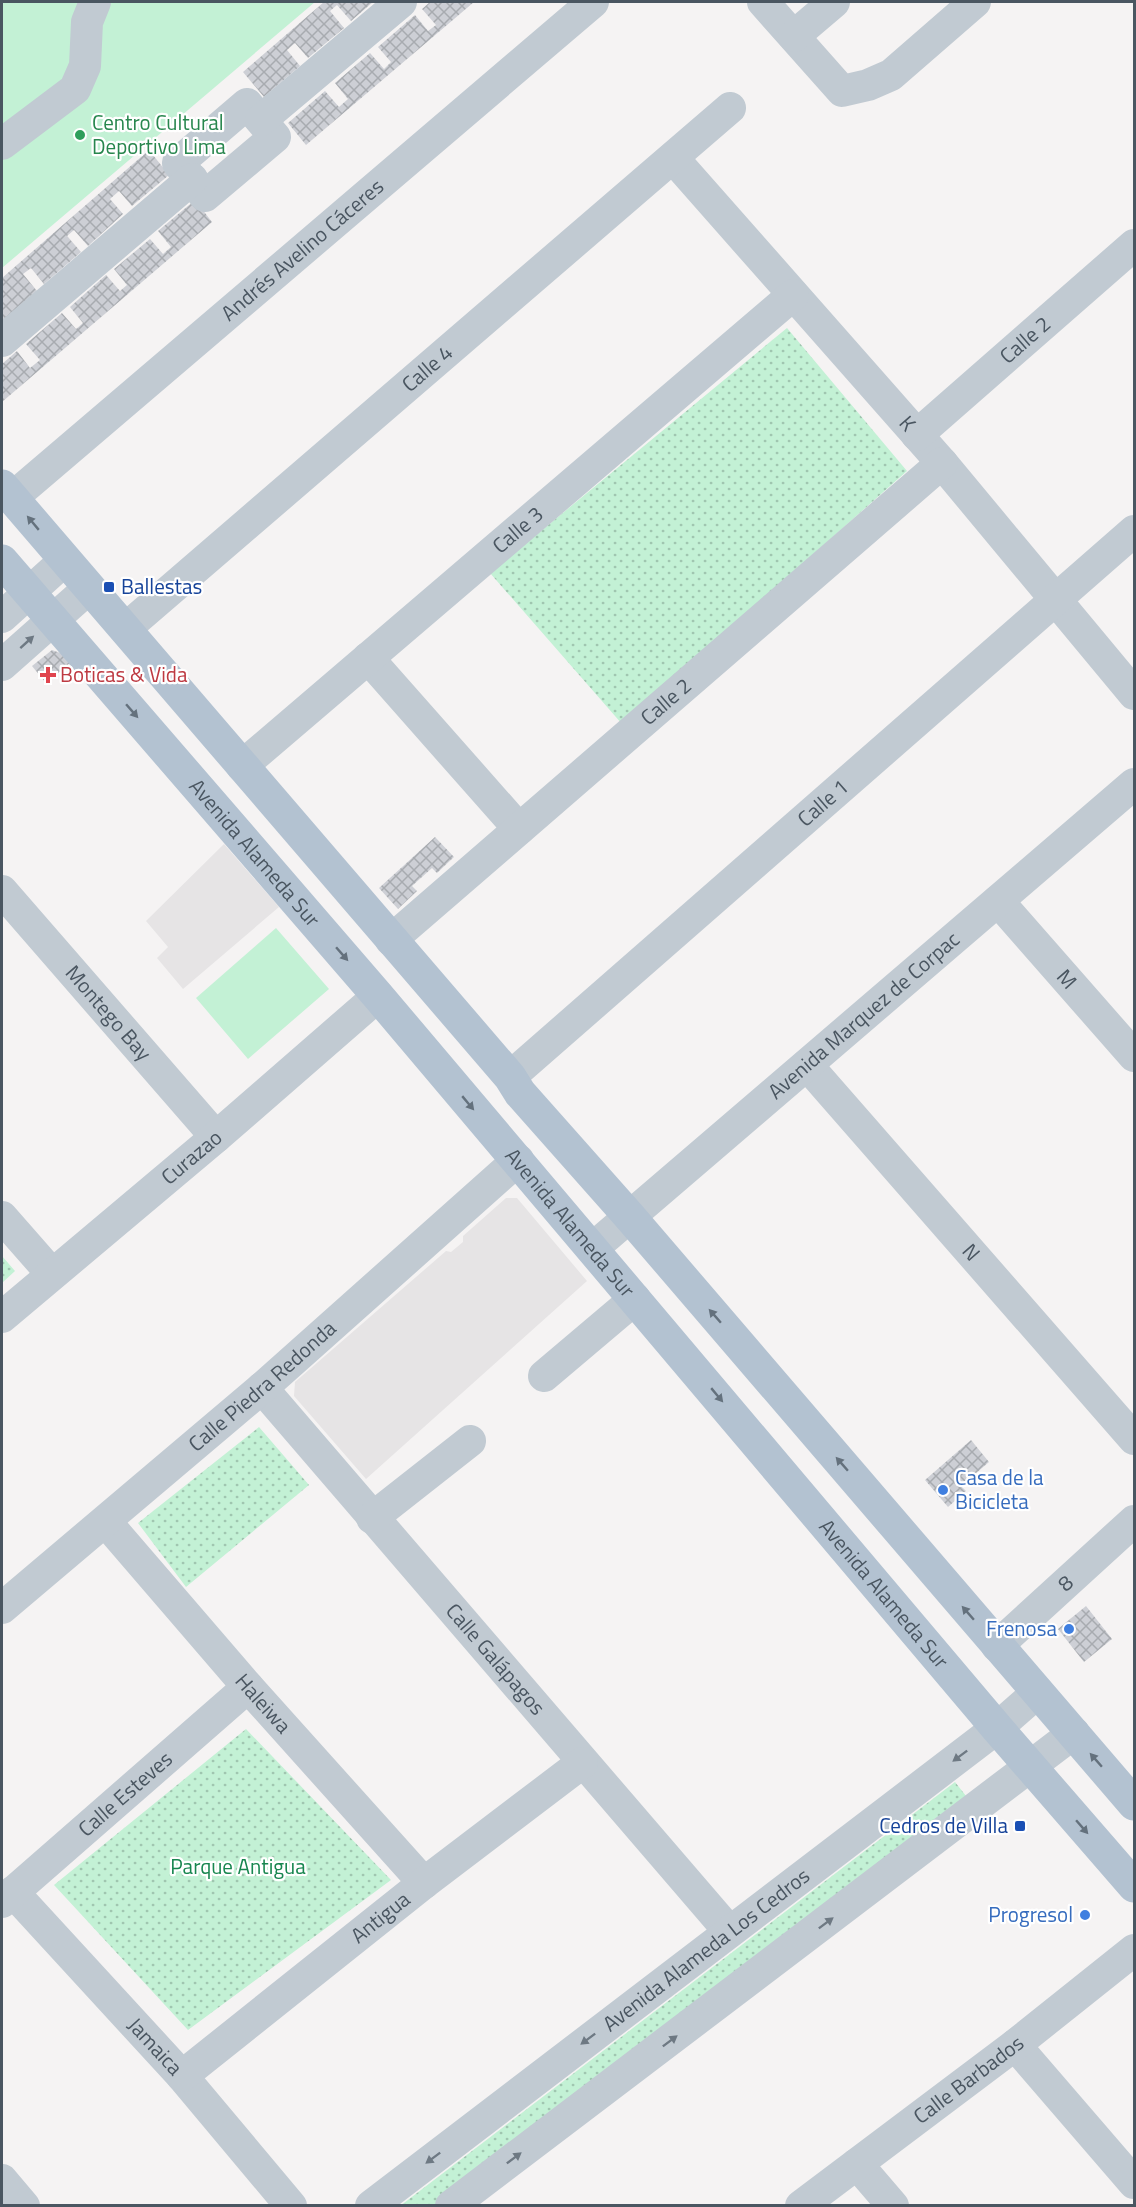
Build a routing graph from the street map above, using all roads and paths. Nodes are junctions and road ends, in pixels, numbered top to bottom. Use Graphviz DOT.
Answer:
graph roads {
  1 [pos="95,2"];
  2 [pos="400,2"];
  3 [pos="593,2"];
  4 [pos="763,2"];
  5 [pos="834,2"];
  6 [pos="975,2"];
  7 [pos="794,36"];
  8 [pos="730,108"];
  9 [pos="261,120"];
  10 [pos="2,144"];
  11 [pos="673,158"];
  12 [pos="192,179"];
  13 [pos="1134,245"];
  14 [pos="793,295"];
  15 [pos="2,341"];
  16 [pos="917,435"];
  17 [pos="942,463"];
  18 [pos="7,492"];
  19 [pos="1134,531"];
  20 [pos="65,560"];
  21 [pos="2,561"];
  22 [pos="89,588"];
  23 [pos="29,592"];
  24 [pos="1056,599"];
  25 [pos="2,617"];
  26 [pos="53,619"];
  27 [pos="125,629"];
  28 [pos="368,658"];
  29 [pos="2,665"];
  30 [pos="1134,694"];
  31 [pos="242,766"];
  32 [pos="1134,784"];
  33 [pos="519,829"];
  34 [pos="2,891"];
  35 [pos="998,901"];
  36 [pos="391,940"];
  37 [pos="378,996"];
  38 [pos="1134,1056"];
  39 [pos="807,1065"];
  40 [pos="510,1077"];
  41 [pos="216,1137"];
  42 [pos="518,1160"];
  43 [pos="2,1217"];
  44 [pos="630,1217"];
  45 [pos="593,1248"];
  46 [pos="52,1274"];
  47 [pos="635,1299"];
  48 [pos="2,1317"];
  49 [pos="544,1376"];
  50 [pos="262,1388"];
  51 [pos="1134,1439"];
  52 [pos="470,1441"];
  53 [pos="372,1518"];
  54 [pos="1134,1521"];
  55 [pos="106,1522"];
  56 [pos="2,1608"];
  57 [pos="997,1646"];
  58 [pos="249,1687"];
  59 [pos="1038,1692"];
  60 [pos="997,1728"];
  61 [pos="1074,1733"];
  62 [pos="582,1763"];
  63 [pos="1030,1767"];
  64 [pos="1134,1804"];
  65 [pos="424,1883"];
  66 [pos="1134,1886"];
  67 [pos="7,1897"];
  68 [pos="729,1931"];
  69 [pos="1134,1950"];
  70 [pos="1015,2045"];
  71 [pos="182,2076"];
  72 [pos="857,2164"];
  73 [pos="2,2180"];
  74 [pos="1134,2183"];
  75 [pos="24,2205"];
  76 [pos="291,2205"];
  77 [pos="371,2205"];
  78 [pos="451,2205"];
  79 [pos="801,2205"];
  80 [pos="892,2205"];
  1 -- 10 [label="street"];
  2 -- 9 [label="street"];
  3 -- 18 [label="street, Andrés Avelino Cáceres"];
  4 -- 7 [label="street"];
  5 -- 7 [label="street"];
  6 -- 7 [label="street"];
  8 -- 11 [label="street, Calle 4"];
  9 -- 12 [label="street"];
  9 -- 12 [label="street"];
  11 -- 14 [label="street, K"];
  11 -- 27 [label="street, Calle 4"];
  12 -- 15 [label="street"];
  13 -- 16 [label="street, Calle 2"];
  14 -- 16 [label="street, K"];
  14 -- 28 [label="street, Calle 3"];
  16 -- 17 [label="street, K"];
  17 -- 24 [label="street, K"];
  17 -- 33 [label="street, Calle 2"];
  20 -- 18 [label="main road, one-way"];
  19 -- 24 [label="street, Calle 1"];
  20 -- 22 [label="main road"];
  20 -- 23 [label="street"];
  21 -- 23 [label="main road, Avenida Alameda Sur"];
  22 -- 26 [label="street"];
  22 -- 27 [label="main road"];
  23 -- 25 [label="street"];
  23 -- 26 [label="main road, Avenida Alameda Sur"];
  24 -- 30 [label="street, K"];
  24 -- 40 [label="street, Calle 1"];
  29 -- 26 [label="street, one-way"];
  26 -- 37 [label="main road, Avenida Alameda Sur, one-way"];
  27 -- 31 [label="main road"];
  28 -- 31 [label="street, Calle 3"];
  28 -- 33 [label="street"];
  31 -- 36 [label="main road"];
  32 -- 35 [label="street, Avenida Marquez de Corpac"];
  33 -- 36 [label="street, Calle 2"];
  34 -- 41 [label="street, Montego Bay"];
  35 -- 38 [label="street, M"];
  35 -- 39 [label="street, Avenida Marquez de Corpac"];
  36 -- 40 [label="main road"];
  37 -- 41 [label="street, Curazao"];
  37 -- 42 [label="main road, Avenida Alameda Sur, one-way"];
  39 -- 44 [label="street, Avenida Marquez de Corpac"];
  39 -- 51 [label="street, N"];
  40 -- 44 [label="main road"];
  41 -- 46 [label="street, Curazao"];
  42 -- 45 [label="main road, Avenida Alameda Sur"];
  42 -- 50 [label="street, Calle Piedra Redonda"];
  43 -- 46 [label="street"];
  44 -- 45 [label="street, Avenida Marquez de Corpac"];
  57 -- 44 [label="main road, one-way"];
  45 -- 47 [label="main road, Avenida Alameda Sur"];
  46 -- 48 [label="street, Curazao"];
  47 -- 49 [label="street"];
  47 -- 60 [label="main road, Avenida Alameda Sur, one-way"];
  50 -- 53 [label="street, Calle Galápagos"];
  50 -- 55 [label="street, Calle Piedra Redonda"];
  52 -- 53 [label="street"];
  53 -- 62 [label="street, Calle Galápagos"];
  54 -- 57 [label="street, 8"];
  55 -- 56 [label="street, Calle Piedra Redonda"];
  55 -- 58 [label="street, Haleiwa"];
  57 -- 59 [label="main road"];
  58 -- 65 [label="street, Haleiwa"];
  58 -- 67 [label="street, Calle Esteves"];
  59 -- 60 [label="street, Avenida Alameda Los Cedros"];
  59 -- 61 [label="main road"];
  60 -- 63 [label="main road, Avenida Alameda Sur"];
  60 -- 68 [label="street, Avenida Alameda Los Cedros, one-way"];
  61 -- 63 [label="street"];
  64 -- 61 [label="main road, one-way"];
  62 -- 65 [label="street, Antigua"];
  62 -- 68 [label="street, Calle Galápagos"];
  63 -- 66 [label="main road, Avenida Alameda Sur, one-way"];
  78 -- 63 [label="street, one-way"];
  65 -- 71 [label="street, Antigua"];
  67 -- 71 [label="street, Jamaica"];
  68 -- 77 [label="street, Avenida Alameda Los Cedros, one-way"];
  69 -- 70 [label="street, Calle Barbados"];
  70 -- 72 [label="street, Calle Barbados"];
  70 -- 74 [label="street"];
  71 -- 76 [label="street, Jamaica"];
  72 -- 79 [label="street, Calle Barbados"];
  72 -- 80 [label="street"];
  73 -- 75 [label="street"];
}
